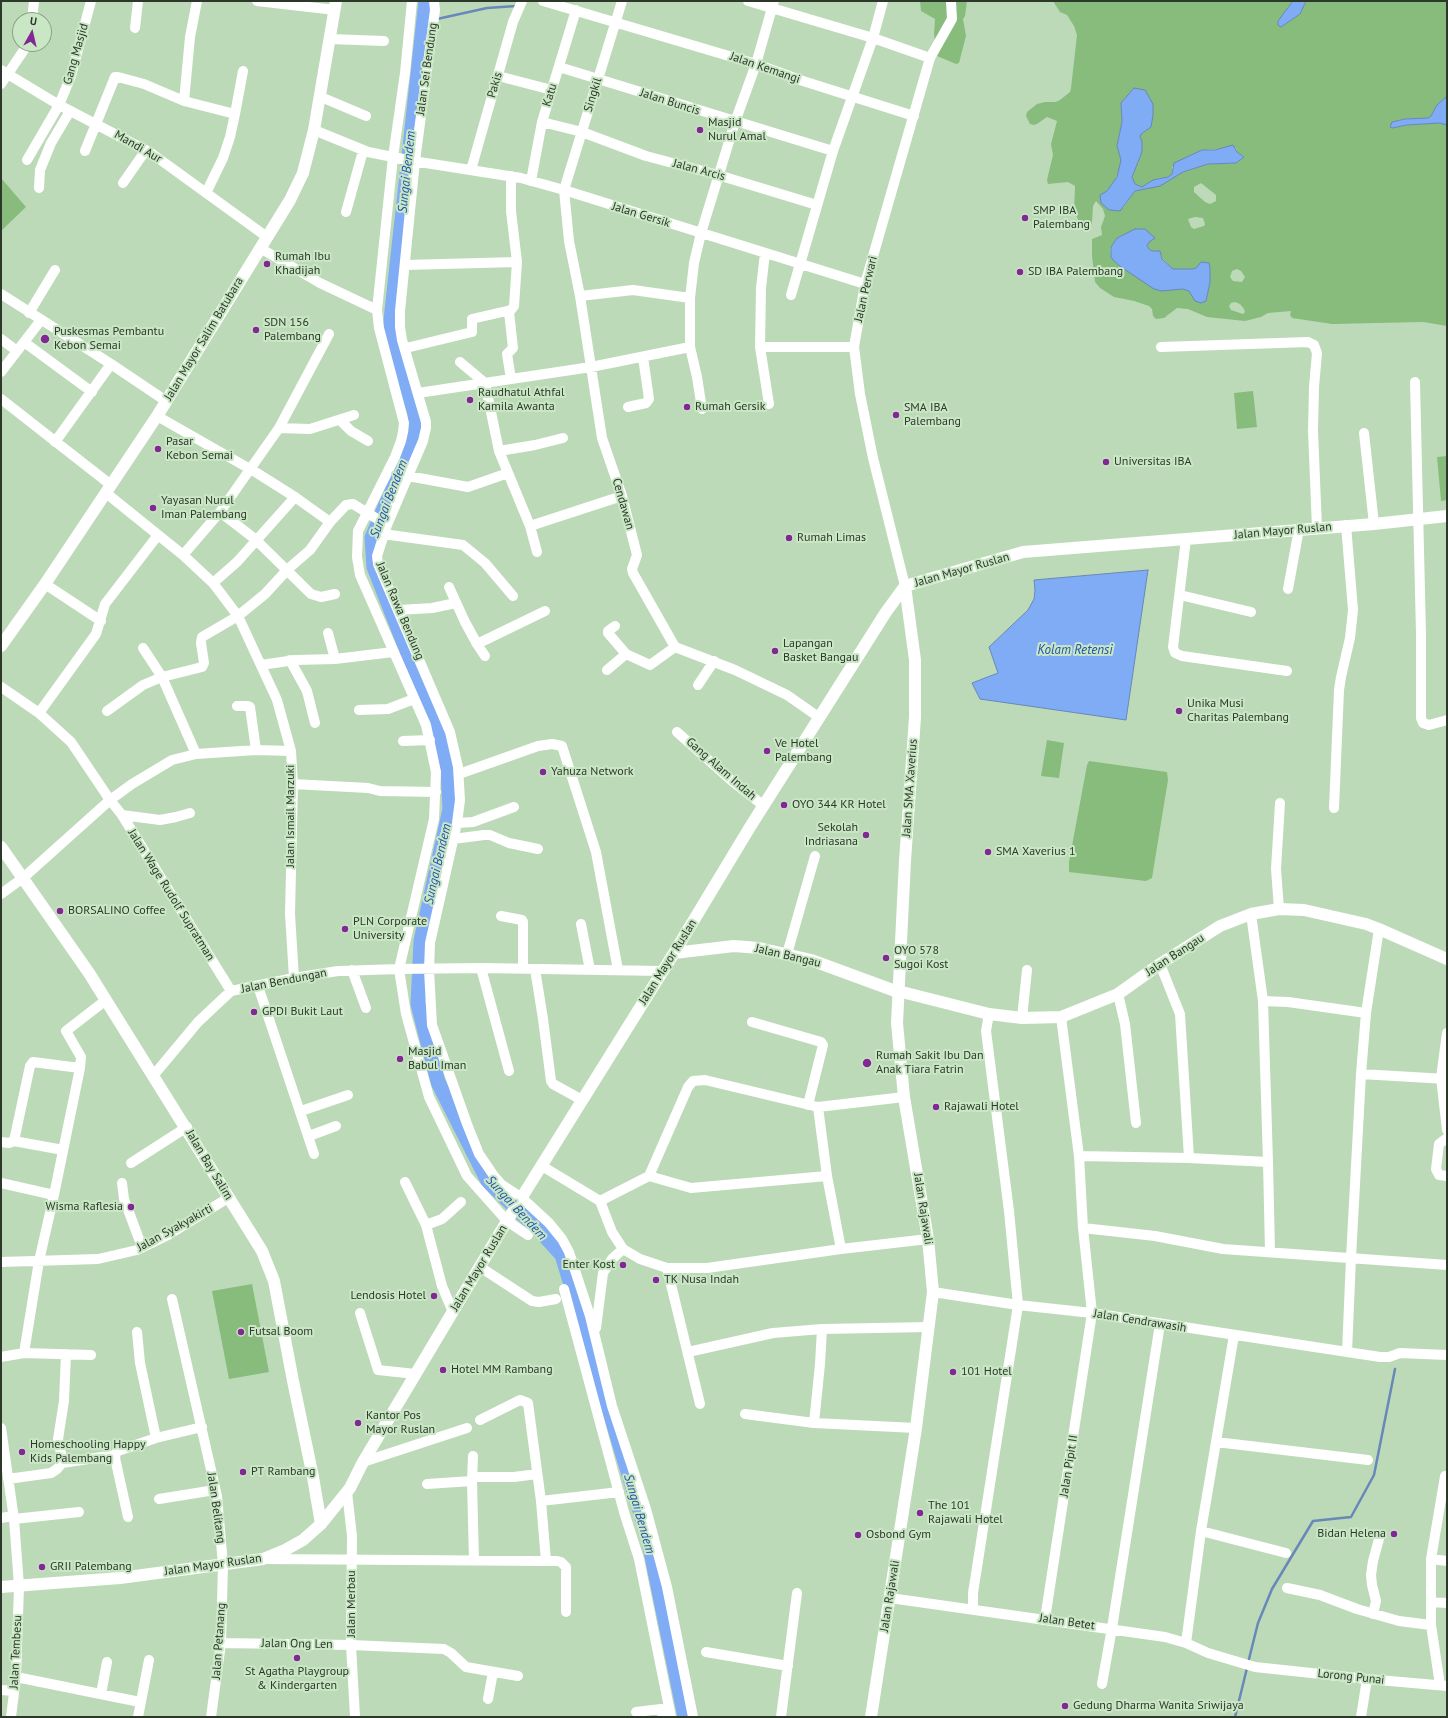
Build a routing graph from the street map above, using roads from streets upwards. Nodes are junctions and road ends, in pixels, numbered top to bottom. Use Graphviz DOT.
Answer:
graph roads {
  1 [pos="34,1"];
  2 [pos="91,1"];
  3 [pos="138,1"];
  4 [pos="197,1"];
  5 [pos="261,1"];
  6 [pos="412,1"];
  7 [pos="522,1"];
  8 [pos="544,1"];
  9 [pos="622,1"];
  10 [pos="748,1"];
  11 [pos="883,1"];
  12 [pos="951,1"];
  13 [pos="435,5"];
  14 [pos="773,5"];
  15 [pos="335,6"];
  16 [pos="576,10"];
  17 [pos="33,12"];
  18 [pos="616,22"];
  19 [pos="135,28"];
  20 [pos="873,38"];
  21 [pos="330,39"];
  22 [pos="384,41"];
  23 [pos="21,52"];
  24 [pos="930,58"];
  25 [pos="756,64"];
  26 [pos="559,67"];
  27 [pos="243,71"];
  28 [pos="4,72"];
  29 [pos="498,76"];
  30 [pos="598,79"];
  31 [pos="1,84"];
  32 [pos="552,90"];
  33 [pos="853,96"];
  34 [pos="321,97"];
  35 [pos="184,101"];
  36 [pos="59,105"];
  37 [pos="70,111"];
  38 [pos="235,114"];
  39 [pos="366,116"];
  40 [pos="914,116"];
  41 [pos="542,122"];
  42 [pos="735,122"];
  43 [pos="96,124"];
  44 [pos="314,130"];
  45 [pos="582,132"];
  46 [pos="146,150"];
  47 [pos="363,150"];
  48 [pos="85,151"];
  49 [pos="833,151"];
  50 [pos="395,158"];
  51 [pos="27,160"];
  52 [pos="414,161"];
  53 [pos="471,170"];
  54 [pos="718,174"];
  55 [pos="511,176"];
  56 [pos="531,180"];
  57 [pos="123,183"];
  58 [pos="39,188"];
  59 [pos="564,190"];
  60 [pos="206,193"];
  61 [pos="817,205"];
  62 [pos="346,212"];
  63 [pos="701,233"];
  64 [pos="267,237"];
  65 [pos="260,248"];
  66 [pos="765,253"];
  67 [pos="517,262"];
  68 [pos="799,264"];
  69 [pos="405,265"];
  70 [pos="55,270"];
  71 [pos="865,284"];
  72 [pos="1,294"];
  73 [pos="791,294"];
  74 [pos="580,296"];
  75 [pos="690,298"];
  76 [pos="377,310"];
  77 [pos="509,312"];
  78 [pos="29,313"];
  79 [pos="41,320"];
  80 [pos="329,334"];
  81 [pos="1,339"];
  82 [pos="24,342"];
  83 [pos="690,347"];
  84 [pos="760,347"];
  85 [pos="854,347"];
  86 [pos="1160,347"];
  87 [pos="406,348"];
  88 [pos="17,351"];
  89 [pos="643,357"];
  90 [pos="460,362"];
  91 [pos="111,364"];
  92 [pos="591,367"];
  93 [pos="1,372"];
  94 [pos="512,379"];
  95 [pos="1415,382"];
  96 [pos="485,383"];
  97 [pos="92,392"];
  98 [pos="418,393"];
  99 [pos="1,399"];
  100 [pos="166,402"];
  101 [pos="769,404"];
  102 [pos="628,407"];
  103 [pos="702,409"];
  104 [pos="354,415"];
  105 [pos="157,416"];
  106 [pos="340,420"];
  107 [pos="279,428"];
  108 [pos="1364,433"];
  109 [pos="563,438"];
  110 [pos="368,440"];
  111 [pos="55,442"];
  112 [pos="498,451"];
  113 [pos="249,469"];
  114 [pos="508,472"];
  115 [pos="408,476"];
  116 [pos="108,489"];
  117 [pos="622,496"];
  118 [pos="295,497"];
  119 [pos="220,512"];
  120 [pos="368,514"];
  121 [pos="1447,516"];
  122 [pos="1418,519"];
  123 [pos="330,522"];
  124 [pos="1374,524"];
  125 [pos="1346,525"];
  126 [pos="530,526"];
  127 [pos="384,527"];
  128 [pos="1317,528"];
  129 [pos="1298,529"];
  130 [pos="158,535"];
  131 [pos="1186,539"];
  132 [pos="256,540"];
  133 [pos="537,552"];
  134 [pos="183,555"];
  135 [pos="288,569"];
  136 [pos="213,583"];
  137 [pos="45,584"];
  138 [pos="905,586"];
  139 [pos="449,587"];
  140 [pos="1288,589"];
  141 [pos="335,594"];
  142 [pos="1180,595"];
  143 [pos="513,596"];
  144 [pos="456,603"];
  145 [pos="398,610"];
  146 [pos="545,611"];
  147 [pos="1251,612"];
  148 [pos="238,616"];
  149 [pos="101,621"];
  150 [pos="615,626"];
  151 [pos="328,633"];
  152 [pos="477,644"];
  153 [pos="1,646"];
  154 [pos="144,648"];
  155 [pos="675,648"];
  156 [pos="393,652"];
  157 [pos="626,654"];
  158 [pos="485,656"];
  159 [pos="335,659"];
  160 [pos="290,660"];
  161 [pos="714,661"];
  162 [pos="261,665"];
  163 [pos="607,670"];
  164 [pos="1287,671"];
  165 [pos="162,677"];
  166 [pos="698,685"];
  167 [pos="1,687"];
  168 [pos="414,699"];
  169 [pos="237,706"];
  170 [pos="359,710"];
  171 [pos="107,711"];
  172 [pos="39,713"];
  173 [pos="820,718"];
  174 [pos="1447,720"];
  175 [pos="315,723"];
  176 [pos="678,732"];
  177 [pos="430,740"];
  178 [pos="403,741"];
  179 [pos="256,750"];
  180 [pos="291,751"];
  181 [pos="196,754"];
  182 [pos="459,774"];
  183 [pos="293,784"];
  184 [pos="436,792"];
  185 [pos="110,800"];
  186 [pos="1280,803"];
  187 [pos="764,806"];
  188 [pos="514,807"];
  189 [pos="1334,808"];
  190 [pos="190,813"];
  191 [pos="122,815"];
  192 [pos="457,823"];
  193 [pos="454,839"];
  194 [pos="1,847"];
  195 [pos="538,849"];
  196 [pos="815,856"];
  197 [pos="23,878"];
  198 [pos="1,894"];
  199 [pos="1279,908"];
  200 [pos="1251,914"];
  201 [pos="501,916"];
  202 [pos="581,924"];
  203 [pos="1379,929"];
  204 [pos="674,953"];
  205 [pos="787,954"];
  206 [pos="1447,959"];
  207 [pos="1160,964"];
  208 [pos="482,968"];
  209 [pos="402,969"];
  210 [pos="523,969"];
  211 [pos="535,969"];
  212 [pos="352,970"];
  213 [pos="426,970"];
  214 [pos="590,970"];
  215 [pos="618,970"];
  216 [pos="1027,970"];
  217 [pos="662,971"];
  218 [pos="294,978"];
  219 [pos="258,986"];
  220 [pos="231,992"];
  221 [pos="900,992"];
  222 [pos="1118,994"];
  223 [pos="106,1000"];
  224 [pos="1263,1001"];
  225 [pos="366,1008"];
  226 [pos="1366,1013"];
  227 [pos="989,1014"];
  228 [pos="1061,1017"];
  229 [pos="1022,1018"];
  230 [pos="752,1022"];
  231 [pos="1447,1033"];
  232 [pos="900,1040"];
  233 [pos="80,1068"];
  234 [pos="509,1071"];
  235 [pos="1361,1074"];
  236 [pos="153,1076"];
  237 [pos="1444,1078"];
  238 [pos="348,1095"];
  239 [pos="904,1097"];
  240 [pos="582,1100"];
  241 [pos="813,1106"];
  242 [pos="301,1111"];
  243 [pos="1136,1123"];
  244 [pos="336,1126"];
  245 [pos="187,1128"];
  246 [pos="1447,1130"];
  247 [pos="309,1136"];
  248 [pos="1447,1138"];
  249 [pos="14,1141"];
  250 [pos="1,1142"];
  251 [pos="63,1150"];
  252 [pos="314,1154"];
  253 [pos="1079,1156"];
  254 [pos="1189,1158"];
  255 [pos="1268,1162"];
  256 [pos="131,1163"];
  257 [pos="542,1166"];
  258 [pos="649,1176"];
  259 [pos="827,1176"];
  260 [pos="1447,1176"];
  261 [pos="405,1182"];
  262 [pos="1,1183"];
  263 [pos="122,1183"];
  264 [pos="54,1195"];
  265 [pos="228,1198"];
  266 [pos="521,1200"];
  267 [pos="600,1201"];
  268 [pos="461,1202"];
  269 [pos="508,1220"];
  270 [pos="426,1225"];
  271 [pos="1083,1228"];
  272 [pos="528,1235"];
  273 [pos="928,1239"];
  274 [pos="142,1247"];
  275 [pos="623,1249"];
  276 [pos="841,1249"];
  277 [pos="1270,1252"];
  278 [pos="1350,1258"];
  279 [pos="39,1261"];
  280 [pos="1,1262"];
  281 [pos="1447,1266"];
  282 [pos="480,1267"];
  283 [pos="667,1268"];
  284 [pos="564,1288"];
  285 [pos="933,1292"];
  286 [pos="172,1299"];
  287 [pos="556,1299"];
  288 [pos="1018,1305"];
  289 [pos="453,1312"];
  290 [pos="360,1313"];
  291 [pos="1092,1313"];
  292 [pos="1160,1324"];
  293 [pos="929,1328"];
  294 [pos="822,1329"];
  295 [pos="137,1332"];
  296 [pos="595,1335"];
  297 [pos="1234,1335"];
  298 [pos="688,1352"];
  299 [pos="1347,1352"];
  300 [pos="24,1353"];
  301 [pos="66,1354"];
  302 [pos="91,1355"];
  303 [pos="1447,1355"];
  304 [pos="1,1357"];
  305 [pos="414,1374"];
  306 [pos="700,1404"];
  307 [pos="745,1414"];
  308 [pos="480,1420"];
  309 [pos="814,1423"];
  310 [pos="202,1427"];
  311 [pos="1,1428"];
  312 [pos="467,1428"];
  313 [pos="916,1428"];
  314 [pos="156,1438"];
  315 [pos="1216,1442"];
  316 [pos="3,1455"];
  317 [pos="115,1455"];
  318 [pos="473,1456"];
  319 [pos="1368,1460"];
  320 [pos="363,1462"];
  321 [pos="63,1463"];
  322 [pos="537,1474"];
  323 [pos="1445,1476"];
  324 [pos="8,1479"];
  325 [pos="472,1479"];
  326 [pos="427,1484"];
  327 [pos="216,1490"];
  328 [pos="347,1492"];
  329 [pos="619,1492"];
  330 [pos="159,1499"];
  331 [pos="541,1501"];
  332 [pos="1443,1510"];
  333 [pos="79,1512"];
  334 [pos="128,1517"];
  335 [pos="1,1518"];
  336 [pos="14,1518"];
  337 [pos="321,1524"];
  338 [pos="1201,1531"];
  339 [pos="1379,1540"];
  340 [pos="1286,1553"];
  341 [pos="263,1559"];
  342 [pos="1431,1559"];
  343 [pos="352,1560"];
  344 [pos="474,1560"];
  345 [pos="546,1561"];
  346 [pos="1447,1561"];
  347 [pos="223,1565"];
  348 [pos="18,1586"];
  349 [pos="1,1587"];
  350 [pos="1287,1588"];
  351 [pos="797,1593"];
  352 [pos="890,1598"];
  353 [pos="1430,1602"];
  354 [pos="1447,1603"];
  355 [pos="973,1610"];
  356 [pos="566,1612"];
  357 [pos="1373,1614"];
  358 [pos="1045,1619"];
  359 [pos="1432,1625"];
  360 [pos="1112,1628"];
  361 [pos="221,1642"];
  362 [pos="1186,1643"];
  363 [pos="352,1645"];
  364 [pos="706,1652"];
  365 [pos="149,1660"];
  366 [pos="107,1662"];
  367 [pos="1239,1663"];
  368 [pos="788,1666"];
  369 [pos="493,1672"];
  370 [pos="518,1676"];
  371 [pos="16,1677"];
  372 [pos="1367,1679"];
  373 [pos="1102,1684"];
  374 [pos="1443,1686"];
  375 [pos="1,1690"];
  376 [pos="14,1691"];
  377 [pos="101,1694"];
  378 [pos="488,1699"];
  379 [pos="140,1702"];
  380 [pos="636,1712"];
  381 [pos="11,1717"];
  382 [pos="138,1717"];
  383 [pos="211,1717"];
  384 [pos="355,1717"];
  385 [pos="663,1717"];
  386 [pos="671,1717"];
  387 [pos="693,1717"];
  388 [pos="781,1717"];
  389 [pos="871,1717"];
  390 [pos="1361,1717"];
  1 -- 17 [label="street"];
  2 -- 36 [label="street, Gang Masjid"];
  3 -- 19 [label="street"];
  4 -- 35 [label="street"];
  5 -- 15 [label="street"];
  6 -- 50 [label="street"];
  7 -- 29 [label="street, Pakis"];
  8 -- 16 [label="street, Jalan Kemangi"];
  9 -- 18 [label="street, Singkil"];
  10 -- 14 [label="street"];
  11 -- 20 [label="street"];
  12 -- 24 [label="street, Jalan Perwari"];
  13 -- 52 [label="street, Jalan Sei Bendung"];
  14 -- 20 [label="street"];
  14 -- 25 [label="street"];
  15 -- 21 [label="street, Jalan Mayor Salim Batubara"];
  16 -- 18 [label="street, Jalan Kemangi"];
  16 -- 26 [label="street, Katu"];
  18 -- 25 [label="street, Jalan Kemangi"];
  18 -- 30 [label="street, Singkil"];
  20 -- 24 [label="street"];
  20 -- 33 [label="street"];
  21 -- 22 [label="street"];
  21 -- 34 [label="street, Jalan Mayor Salim Batubara"];
  23 -- 28 [label="street"];
  24 -- 40 [label="street, Jalan Perwari"];
  25 -- 33 [label="street, Jalan Kemangi"];
  25 -- 42 [label="street"];
  26 -- 30 [label="street, Jalan Buncis"];
  26 -- 32 [label="street, Katu"];
  27 -- 38 [label="street"];
  28 -- 31 [label="street"];
  28 -- 36 [label="street, Mandi Aur"];
  29 -- 32 [label="street"];
  29 -- 53 [label="street, Pakis"];
  30 -- 42 [label="street, Jalan Buncis"];
  30 -- 45 [label="street, Singkil"];
  32 -- 41 [label="street, Katu"];
  33 -- 40 [label="street, Jalan Kemangi"];
  33 -- 49 [label="street"];
  34 -- 39 [label="street"];
  34 -- 44 [label="street, Jalan Mayor Salim Batubara"];
  35 -- 38 [label="street"];
  35 -- 43 [label="street"];
  36 -- 37 [label="street, Mandi Aur"];
  36 -- 51 [label="street, Gang Masjid"];
  37 -- 43 [label="street, Mandi Aur"];
  37 -- 58 [label="street"];
  38 -- 60 [label="street"];
  40 -- 71 [label="street, Jalan Perwari"];
  41 -- 45 [label="street, Jalan Arcis"];
  41 -- 56 [label="street, Katu"];
  42 -- 49 [label="street, Jalan Buncis"];
  42 -- 54 [label="street"];
  43 -- 46 [label="street, Mandi Aur"];
  43 -- 48 [label="street"];
  44 -- 47 [label="street"];
  44 -- 64 [label="street, Jalan Mayor Salim Batubara"];
  45 -- 54 [label="street, Jalan Arcis"];
  45 -- 59 [label="street, Singkil"];
  46 -- 57 [label="street"];
  46 -- 60 [label="street, Mandi Aur"];
  47 -- 50 [label="street"];
  47 -- 62 [label="street"];
  49 -- 61 [label="street"];
  50 -- 52 [label="street, Jalan Gersik"];
  50 -- 76 [label="street"];
  52 -- 53 [label="street, Jalan Gersik"];
  52 -- 69 [label="street, Jalan Rawa Bendung"];
  53 -- 55 [label="street, Jalan Gersik"];
  54 -- 61 [label="street, Jalan Arcis"];
  54 -- 63 [label="street"];
  55 -- 56 [label="street, Jalan Gersik"];
  55 -- 67 [label="street"];
  56 -- 59 [label="street, Jalan Gersik"];
  59 -- 63 [label="street, Jalan Gersik"];
  59 -- 74 [label="street, Cendawan"];
  60 -- 64 [label="street, Mandi Aur"];
  61 -- 68 [label="street"];
  63 -- 66 [label="street, Jalan Gersik"];
  63 -- 75 [label="street"];
  64 -- 65 [label="street, Jalan Mayor Salim Batubara"];
  65 -- 76 [label="street"];
  65 -- 100 [label="street, Jalan Mayor Salim Batubara"];
  66 -- 68 [label="street, Jalan Gersik"];
  66 -- 84 [label="street"];
  67 -- 69 [label="street"];
  67 -- 77 [label="street"];
  68 -- 71 [label="street, Jalan Gersik"];
  68 -- 73 [label="street"];
  69 -- 87 [label="street, Jalan Rawa Bendung"];
  70 -- 78 [label="street"];
  71 -- 85 [label="street, Jalan Perwari"];
  72 -- 78 [label="street"];
  74 -- 75 [label="street"];
  74 -- 92 [label="street, Cendawan"];
  75 -- 83 [label="street"];
  76 -- 120 [label="street"];
  77 -- 87 [label="street"];
  77 -- 94 [label="street"];
  78 -- 79 [label="street"];
  79 -- 82 [label="street"];
  79 -- 91 [label="street"];
  80 -- 107 [label="street"];
  81 -- 88 [label="street"];
  82 -- 88 [label="street"];
  82 -- 97 [label="street"];
  83 -- 89 [label="street"];
  83 -- 103 [label="street"];
  84 -- 85 [label="street"];
  84 -- 101 [label="street"];
  85 -- 138 [label="street, Jalan Perwari"];
  86 -- 128 [label="street"];
  87 -- 98 [label="street, Jalan Rawa Bendung"];
  88 -- 93 [label="street"];
  89 -- 92 [label="street"];
  89 -- 102 [label="street"];
  90 -- 96 [label="street"];
  91 -- 97 [label="street"];
  91 -- 100 [label="street"];
  92 -- 94 [label="street"];
  92 -- 117 [label="street, Cendawan"];
  94 -- 96 [label="street"];
  95 -- 122 [label="street"];
  96 -- 98 [label="street"];
  96 -- 112 [label="street"];
  97 -- 111 [label="street"];
  98 -- 115 [label="street, Jalan Rawa Bendung"];
  99 -- 111 [label="street"];
  100 -- 105 [label="street, Jalan Mayor Salim Batubara"];
  104 -- 106 [label="street"];
  105 -- 113 [label="street"];
  105 -- 116 [label="street, Jalan Mayor Salim Batubara"];
  106 -- 107 [label="street"];
  106 -- 110 [label="street"];
  107 -- 113 [label="street"];
  108 -- 124 [label="street"];
  109 -- 112 [label="street"];
  111 -- 116 [label="street"];
  112 -- 114 [label="street"];
  113 -- 118 [label="street"];
  113 -- 119 [label="street"];
  114 -- 115 [label="street"];
  114 -- 126 [label="street"];
  115 -- 127 [label="street, Jalan Rawa Bendung"];
  116 -- 130 [label="street"];
  116 -- 137 [label="street, Jalan Mayor Salim Batubara"];
  117 -- 126 [label="street"];
  117 -- 155 [label="street, Cendawan"];
  118 -- 123 [label="street"];
  118 -- 132 [label="street"];
  119 -- 132 [label="street"];
  119 -- 134 [label="street"];
  120 -- 123 [label="street"];
  120 -- 127 [label="street"];
  120 -- 156 [label="street"];
  121 -- 122 [label="street, Jalan Mayor Ruslan"];
  122 -- 124 [label="street, Jalan Mayor Ruslan"];
  122 -- 174 [label="street"];
  123 -- 135 [label="street"];
  124 -- 125 [label="street, Jalan Mayor Ruslan"];
  125 -- 128 [label="street, Jalan Mayor Ruslan"];
  125 -- 189 [label="street"];
  126 -- 133 [label="street"];
  127 -- 143 [label="street"];
  127 -- 145 [label="street, Jalan Rawa Bendung"];
  128 -- 129 [label="street, Jalan Mayor Ruslan"];
  129 -- 131 [label="street, Jalan Mayor Ruslan"];
  129 -- 140 [label="street"];
  130 -- 134 [label="street"];
  130 -- 149 [label="street"];
  131 -- 138 [label="street, Jalan Mayor Ruslan"];
  131 -- 142 [label="street"];
  132 -- 135 [label="street"];
  132 -- 136 [label="street"];
  134 -- 136 [label="street"];
  135 -- 141 [label="street"];
  135 -- 148 [label="street"];
  136 -- 148 [label="street"];
  137 -- 149 [label="street"];
  137 -- 153 [label="street, Jalan Mayor Salim Batubara"];
  138 -- 173 [label="street, Jalan Mayor Ruslan"];
  138 -- 221 [label="street, Jalan SMA Xaverius"];
  139 -- 144 [label="street"];
  142 -- 147 [label="street"];
  142 -- 164 [label="street"];
  144 -- 145 [label="street"];
  144 -- 152 [label="street"];
  145 -- 182 [label="street, Jalan Rawa Bendung"];
  146 -- 152 [label="street"];
  148 -- 162 [label="street"];
  148 -- 165 [label="street"];
  149 -- 172 [label="street"];
  150 -- 157 [label="street"];
  151 -- 159 [label="street"];
  152 -- 158 [label="street"];
  154 -- 165 [label="street"];
  155 -- 157 [label="street"];
  155 -- 161 [label="street"];
  156 -- 159 [label="street"];
  156 -- 168 [label="street"];
  157 -- 163 [label="street"];
  159 -- 160 [label="street"];
  160 -- 162 [label="street"];
  160 -- 175 [label="street"];
  161 -- 166 [label="street"];
  161 -- 173 [label="street"];
  162 -- 180 [label="street"];
  165 -- 171 [label="street"];
  165 -- 181 [label="street"];
  167 -- 172 [label="street, Jalan Wage Rudolf Supratman"];
  168 -- 170 [label="street"];
  168 -- 177 [label="street"];
  169 -- 179 [label="street"];
  172 -- 185 [label="street, Jalan Wage Rudolf Supratman"];
  173 -- 187 [label="street, Jalan Mayor Ruslan"];
  176 -- 187 [label="street, Gang Alam Indah"];
  177 -- 178 [label="street"];
  177 -- 184 [label="street"];
  179 -- 180 [label="street, Jalan Ismail Marzuki"];
  179 -- 181 [label="street, Jalan Ismail Marzuki"];
  180 -- 183 [label="street, Jalan Ismail Marzuki"];
  181 -- 185 [label="street, Jalan Ismail Marzuki"];
  182 -- 192 [label="street, Jalan Rawa Bendung"];
  182 -- 215 [label="street"];
  183 -- 184 [label="street"];
  183 -- 218 [label="street, Jalan Ismail Marzuki"];
  184 -- 209 [label="street"];
  185 -- 191 [label="street, Jalan Wage Rudolf Supratman"];
  185 -- 197 [label="street, Jalan Ismail Marzuki"];
  186 -- 199 [label="street"];
  187 -- 204 [label="street, Jalan Mayor Ruslan"];
  188 -- 192 [label="street"];
  190 -- 191 [label="street"];
  191 -- 220 [label="street, Jalan Wage Rudolf Supratman"];
  192 -- 193 [label="street, Jalan Rawa Bendung"];
  193 -- 195 [label="street"];
  193 -- 213 [label="street, Jalan Rawa Bendung"];
  194 -- 197 [label="street, Jalan Bay Salim"];
  196 -- 205 [label="street"];
  197 -- 198 [label="street, Jalan Ismail Marzuki"];
  197 -- 223 [label="street, Jalan Bay Salim"];
  199 -- 200 [label="street, Jalan Bangau"];
  199 -- 203 [label="street, Jalan Bangau"];
  200 -- 207 [label="street, Jalan Bangau"];
  200 -- 224 [label="street"];
  201 -- 210 [label="street"];
  202 -- 214 [label="street"];
  203 -- 206 [label="street, Jalan Bangau"];
  203 -- 226 [label="street"];
  204 -- 205 [label="street, Jalan Bangau"];
  204 -- 217 [label="street, Jalan Mayor Ruslan"];
  205 -- 221 [label="street, Jalan Bangau"];
  207 -- 222 [label="street, Jalan Bangau"];
  207 -- 254 [label="street"];
  208 -- 210 [label="street"];
  208 -- 213 [label="street"];
  208 -- 234 [label="street"];
  209 -- 212 [label="street, Jalan Bendungan"];
  209 -- 213 [label="street, Jalan Bendungan"];
  209 -- 269 [label="street"];
  210 -- 211 [label="street"];
  211 -- 214 [label="street"];
  211 -- 240 [label="street"];
  212 -- 218 [label="street, Jalan Bendungan"];
  212 -- 225 [label="street"];
  213 -- 266 [label="street, Jalan Rawa Bendung"];
  214 -- 215 [label="street"];
  215 -- 217 [label="street"];
  216 -- 229 [label="street"];
  217 -- 240 [label="street, Jalan Mayor Ruslan"];
  218 -- 219 [label="street, Jalan Bendungan"];
  219 -- 220 [label="street, Jalan Bendungan"];
  219 -- 242 [label="street"];
  220 -- 236 [label="street, Jalan Bendungan"];
  221 -- 227 [label="street, Jalan Bangau"];
  221 -- 232 [label="street, Jalan SMA Xaverius"];
  222 -- 228 [label="street, Jalan Bangau"];
  222 -- 243 [label="street"];
  223 -- 233 [label="street"];
  223 -- 236 [label="street, Jalan Bay Salim"];
  224 -- 226 [label="street"];
  224 -- 255 [label="street"];
  226 -- 235 [label="street"];
  227 -- 229 [label="street, Jalan Bangau"];
  227 -- 288 [label="street"];
  228 -- 229 [label="street, Jalan Bangau"];
  228 -- 253 [label="street, Jalan Pipit II"];
  230 -- 241 [label="street"];
  231 -- 237 [label="street"];
  232 -- 239 [label="street, Jalan Rajawali"];
  233 -- 249 [label="street"];
  233 -- 251 [label="street"];
  235 -- 237 [label="street"];
  235 -- 278 [label="street"];
  236 -- 245 [label="street, Jalan Bay Salim"];
  237 -- 246 [label="street"];
  238 -- 242 [label="street"];
  239 -- 241 [label="street"];
  239 -- 273 [label="street, Jalan Rajawali"];
  240 -- 257 [label="street, Jalan Mayor Ruslan"];
  241 -- 258 [label="street"];
  241 -- 259 [label="street"];
  242 -- 247 [label="street"];
  244 -- 247 [label="street"];
  245 -- 256 [label="street"];
  245 -- 265 [label="street, Jalan Bay Salim"];
  247 -- 252 [label="street"];
  248 -- 260 [label="street"];
  249 -- 250 [label="street"];
  249 -- 251 [label="street"];
  251 -- 264 [label="street"];
  253 -- 254 [label="street"];
  253 -- 271 [label="street, Jalan Pipit II"];
  254 -- 255 [label="street"];
  255 -- 277 [label="street"];
  257 -- 266 [label="street, Jalan Mayor Ruslan"];
  257 -- 267 [label="street"];
  258 -- 259 [label="street"];
  258 -- 267 [label="street"];
  259 -- 276 [label="street"];
  261 -- 270 [label="street"];
  262 -- 264 [label="street"];
  263 -- 274 [label="street"];
  264 -- 279 [label="street"];
  265 -- 274 [label="street, Jalan Syakyakirti"];
  265 -- 337 [label="street, Jalan Bay Salim"];
  266 -- 269 [label="street, Jalan Mayor Ruslan"];
  266 -- 296 [label="street, Jalan Rawa Bendung"];
  267 -- 275 [label="street"];
  268 -- 270 [label="street"];
  269 -- 272 [label="street"];
  269 -- 282 [label="street, Jalan Mayor Ruslan"];
  270 -- 289 [label="street"];
  271 -- 277 [label="street"];
  271 -- 291 [label="street, Jalan Pipit II"];
  273 -- 276 [label="street"];
  273 -- 285 [label="street, Jalan Rajawali"];
  274 -- 279 [label="street, Jalan Syakyakirti"];
  275 -- 283 [label="street"];
  275 -- 296 [label="street"];
  276 -- 283 [label="street"];
  277 -- 278 [label="street"];
  278 -- 281 [label="street"];
  278 -- 299 [label="street"];
  279 -- 280 [label="street, Jalan Syakyakirti"];
  279 -- 300 [label="street"];
  282 -- 287 [label="street"];
  282 -- 289 [label="street, Jalan Mayor Ruslan"];
  283 -- 298 [label="street"];
  284 -- 329 [label="street"];
  285 -- 288 [label="street, Jalan Cendrawasih"];
  285 -- 293 [label="street, Jalan Rajawali"];
  286 -- 310 [label="street, Jalan Belitang"];
  288 -- 291 [label="street, Jalan Cendrawasih"];
  288 -- 355 [label="street"];
  289 -- 305 [label="street, Jalan Mayor Ruslan"];
  290 -- 305 [label="street"];
  291 -- 292 [label="street, Jalan Cendrawasih"];
  291 -- 358 [label="street, Jalan Pipit II"];
  292 -- 297 [label="street, Jalan Cendrawasih"];
  292 -- 360 [label="street"];
  293 -- 294 [label="street"];
  293 -- 313 [label="street, Jalan Rajawali"];
  294 -- 298 [label="street"];
  294 -- 309 [label="street"];
  295 -- 314 [label="street"];
  296 -- 387 [label="street"];
  297 -- 299 [label="street, Jalan Cendrawasih"];
  297 -- 315 [label="street"];
  298 -- 306 [label="street"];
  299 -- 303 [label="street, Jalan Cendrawasih"];
  300 -- 301 [label="street"];
  300 -- 304 [label="street"];
  301 -- 302 [label="street"];
  301 -- 321 [label="street"];
  305 -- 320 [label="street, Jalan Mayor Ruslan"];
  307 -- 309 [label="street"];
  308 -- 322 [label="street"];
  309 -- 313 [label="street"];
  310 -- 314 [label="street"];
  310 -- 327 [label="street, Jalan Belitang"];
  311 -- 316 [label="street, Jalan Tembesu"];
  312 -- 320 [label="street"];
  313 -- 352 [label="street, Jalan Rajawali"];
  314 -- 317 [label="street"];
  315 -- 319 [label="street"];
  315 -- 338 [label="street"];
  316 -- 324 [label="street, Jalan Tembesu"];
  317 -- 321 [label="street"];
  317 -- 334 [label="street"];
  318 -- 325 [label="street"];
  320 -- 328 [label="street, Jalan Mayor Ruslan"];
  321 -- 324 [label="street"];
  322 -- 325 [label="street"];
  322 -- 331 [label="street"];
  323 -- 332 [label="street"];
  324 -- 336 [label="street, Jalan Tembesu"];
  325 -- 326 [label="street"];
  325 -- 344 [label="street"];
  327 -- 330 [label="street"];
  327 -- 347 [label="street, Jalan Belitang"];
  328 -- 337 [label="street, Jalan Mayor Ruslan"];
  328 -- 343 [label="street, Jalan Merbau"];
  329 -- 331 [label="street"];
  329 -- 386 [label="street"];
  331 -- 345 [label="street"];
  332 -- 342 [label="street"];
  333 -- 336 [label="street"];
  335 -- 336 [label="street"];
  336 -- 348 [label="street, Jalan Tembesu"];
  337 -- 341 [label="street, Jalan Mayor Ruslan"];
  338 -- 340 [label="street"];
  338 -- 362 [label="street"];
  339 -- 357 [label="street"];
  341 -- 343 [label="street"];
  341 -- 347 [label="street, Jalan Mayor Ruslan"];
  342 -- 346 [label="street"];
  342 -- 353 [label="street"];
  343 -- 344 [label="street"];
  343 -- 363 [label="street, Jalan Merbau"];
  344 -- 345 [label="street"];
  345 -- 356 [label="street"];
  347 -- 348 [label="street, Jalan Mayor Ruslan"];
  347 -- 361 [label="street, Jalan Petanang"];
  348 -- 349 [label="street, Jalan Mayor Ruslan"];
  348 -- 371 [label="street, Jalan Tembesu"];
  350 -- 357 [label="street"];
  351 -- 368 [label="street"];
  352 -- 355 [label="street, Jalan Betet"];
  352 -- 389 [label="street, Jalan Rajawali"];
  353 -- 354 [label="street"];
  353 -- 359 [label="street"];
  355 -- 358 [label="street, Jalan Betet"];
  357 -- 359 [label="street"];
  358 -- 360 [label="street, Jalan Betet"];
  359 -- 374 [label="street"];
  360 -- 362 [label="street, Jalan Betet"];
  360 -- 373 [label="street"];
  361 -- 363 [label="street, Jalan Ong Len"];
  361 -- 383 [label="street, Jalan Petanang"];
  362 -- 367 [label="street, Jalan Betet"];
  363 -- 369 [label="street, Jalan Ong Len"];
  363 -- 384 [label="street, Jalan Merbau"];
  364 -- 368 [label="street"];
  365 -- 379 [label="street"];
  366 -- 377 [label="street"];
  367 -- 372 [label="street, Lorong Punai"];
  368 -- 388 [label="street"];
  369 -- 370 [label="street"];
  369 -- 378 [label="street"];
  371 -- 376 [label="street, Jalan Tembesu"];
  371 -- 377 [label="street"];
  372 -- 374 [label="street, Lorong Punai"];
  372 -- 390 [label="street"];
  375 -- 376 [label="street"];
  376 -- 381 [label="street, Jalan Tembesu"];
  377 -- 379 [label="street"];
  379 -- 382 [label="street"];
  380 -- 385 [label="street"];
}
